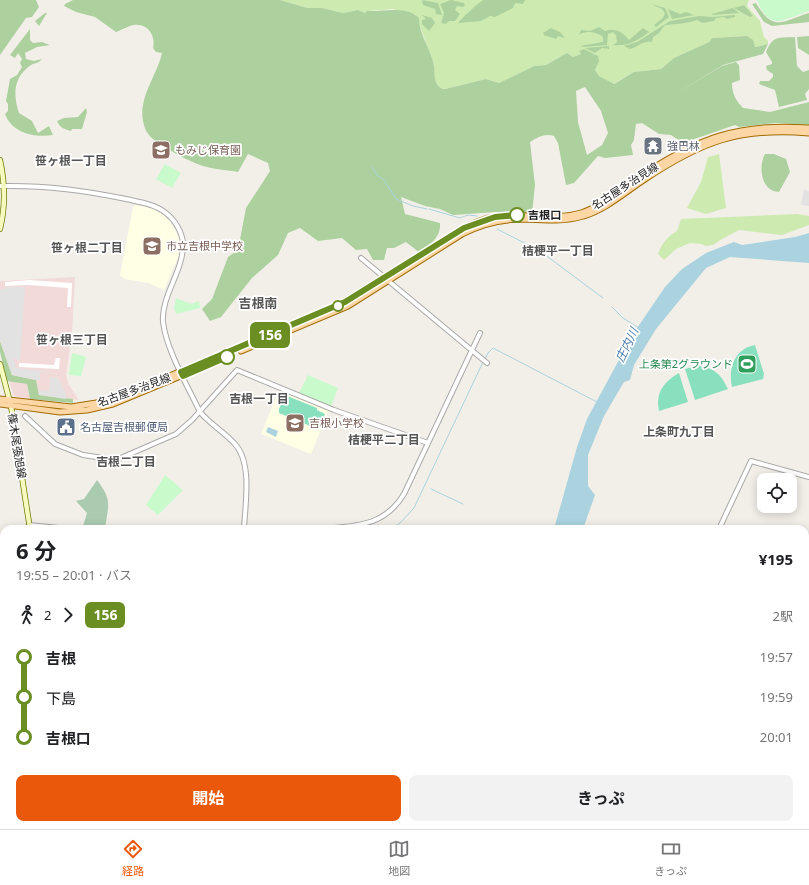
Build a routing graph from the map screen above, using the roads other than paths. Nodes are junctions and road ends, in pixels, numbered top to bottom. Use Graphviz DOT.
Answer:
graph roads {
  1 [pos="809,128"];
  2 [pos="809,132"];
  3 [pos="0,160"];
  4 [pos="2,186"];
  5 [pos="0,228"];
  6 [pos="361,258"];
  7 [pos="387,279"];
  8 [pos="480,333"];
  9 [pos="472,350"];
  10 [pos="485,361"];
  11 [pos="0,364"];
  12 [pos="182,374"];
  13 [pos="0,399"];
  14 [pos="10,403"];
  15 [pos="0,404"];
  16 [pos="200,412"];
  17 [pos="24,416"];
  18 [pos="428,443"];
  19 [pos="809,477"];
  20 [pos="30,525"];
  21 [pos="244,525"];
  22 [pos="364,525"];
  23 [pos="721,525"];
  1 -- 7 [label="main road, 名古屋多治見線"];
  2 -- 7 [label="main road, 名古屋多治見線"];
  3 -- 4 [label="main road"];
  4 -- 5 [label="main road"];
  4 -- 12 [label="street"];
  6 -- 7 [label="street"];
  7 -- 9 [label="street"];
  7 -- 12 [label="main road, 名古屋多治見線"];
  8 -- 9 [label="street"];
  9 -- 10 [label="street"];
  9 -- 18 [label="street"];
  11 -- 14 [label="main road, 篠木尾張旭線"];
  12 -- 14 [label="main road, 名古屋多治見線"];
  12 -- 16 [label="street"];
  13 -- 14 [label="main road, 名古屋多治見線"];
  14 -- 15 [label="main road, 名古屋多治見線"];
  14 -- 20 [label="main road, 篠木尾張旭線"];
  16 -- 17 [label="street"];
  16 -- 18 [label="street"];
  16 -- 21 [label="street"];
  18 -- 22 [label="street"];
  19 -- 23 [label="street"];
}
